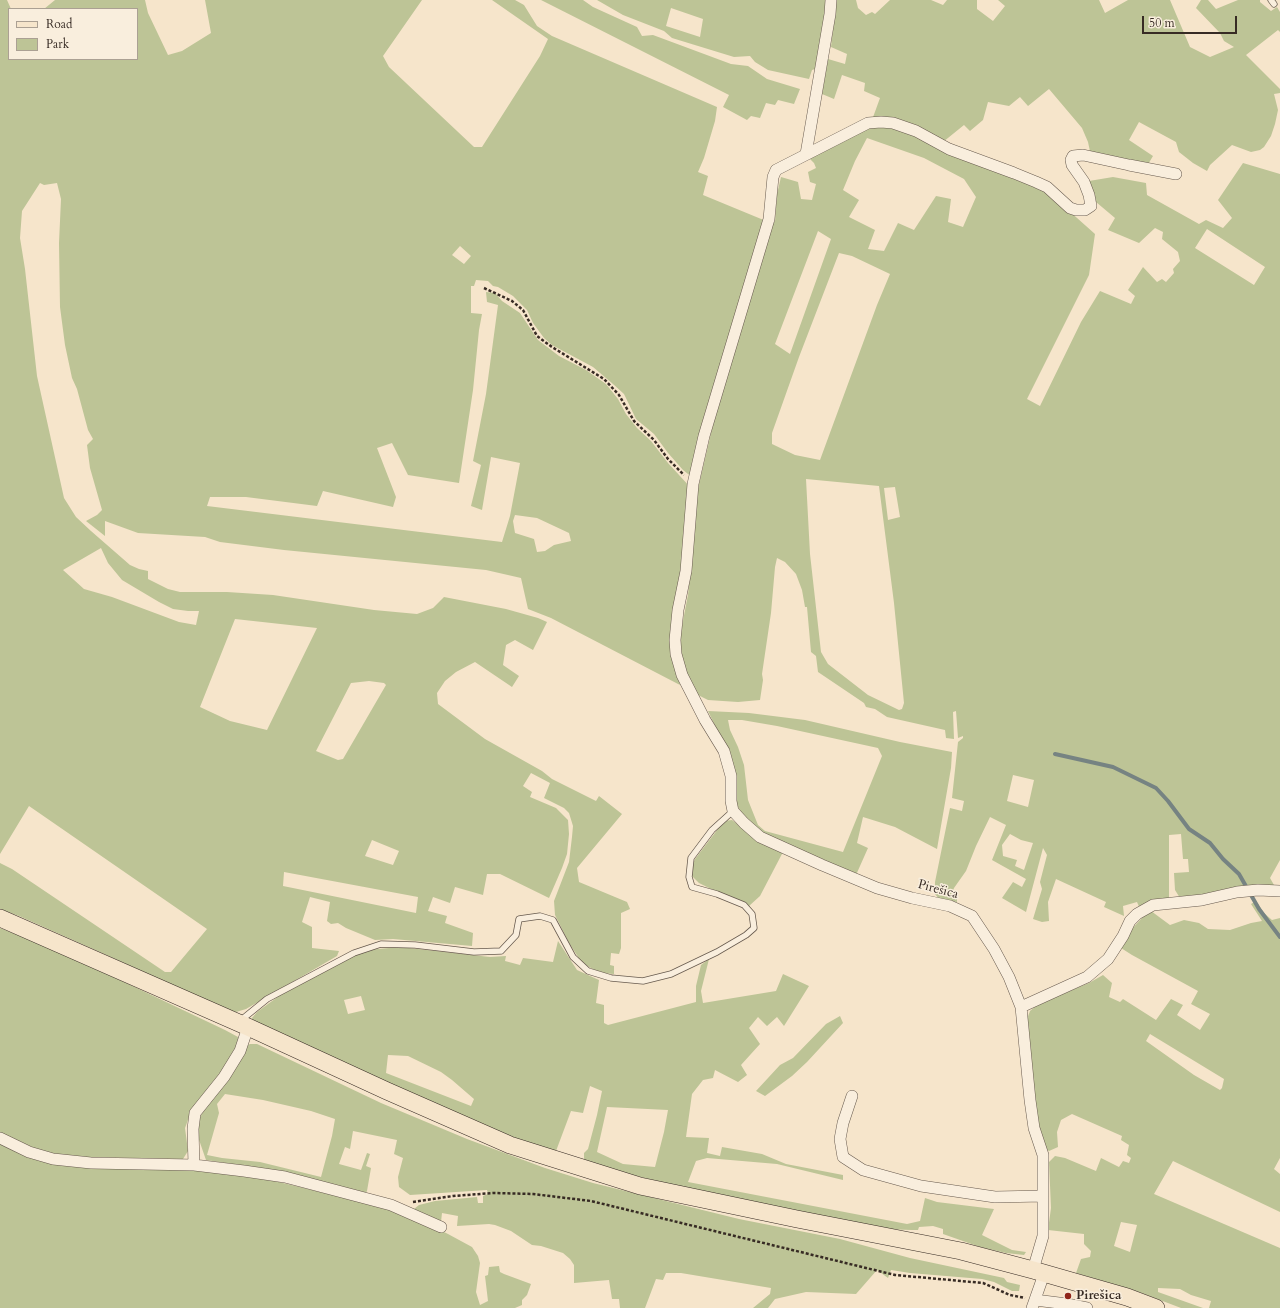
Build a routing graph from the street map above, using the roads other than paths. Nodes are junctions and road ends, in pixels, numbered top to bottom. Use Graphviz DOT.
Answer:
graph roads {
  1 [pos="831,0"];
  2 [pos="806,154"];
  3 [pos="1176,174"];
  4 [pos="733,811"];
  5 [pos="1280,891"];
  6 [pos="0,918"];
  7 [pos="1021,1007"];
  8 [pos="243,1024"];
  9 [pos="852,1096"];
  10 [pos="0,1138"];
  11 [pos="194,1165"];
  12 [pos="1043,1196"];
  13 [pos="441,1227"];
  14 [pos="1039,1272"];
  15 [pos="1034,1304"];
  16 [pos="1087,1308"];
  17 [pos="1156,1308"];
  1 -- 2 [label="street"];
  2 -- 3 [label="street"];
  2 -- 4 [label="street"];
  4 -- 7 [label="street, Pirešica"];
  4 -- 8 [label="lane"];
  5 -- 7 [label="street"];
  6 -- 8 [label="main road"];
  7 -- 12 [label="street, Pirešica"];
  8 -- 11 [label="street"];
  8 -- 14 [label="main road"];
  9 -- 12 [label="street"];
  10 -- 11 [label="street"];
  11 -- 13 [label="street"];
  12 -- 14 [label="street, Pirešica"];
  14 -- 15 [label="street, Pirešica"];
  14 -- 17 [label="main road"];
  15 -- 16 [label="street"];
}
